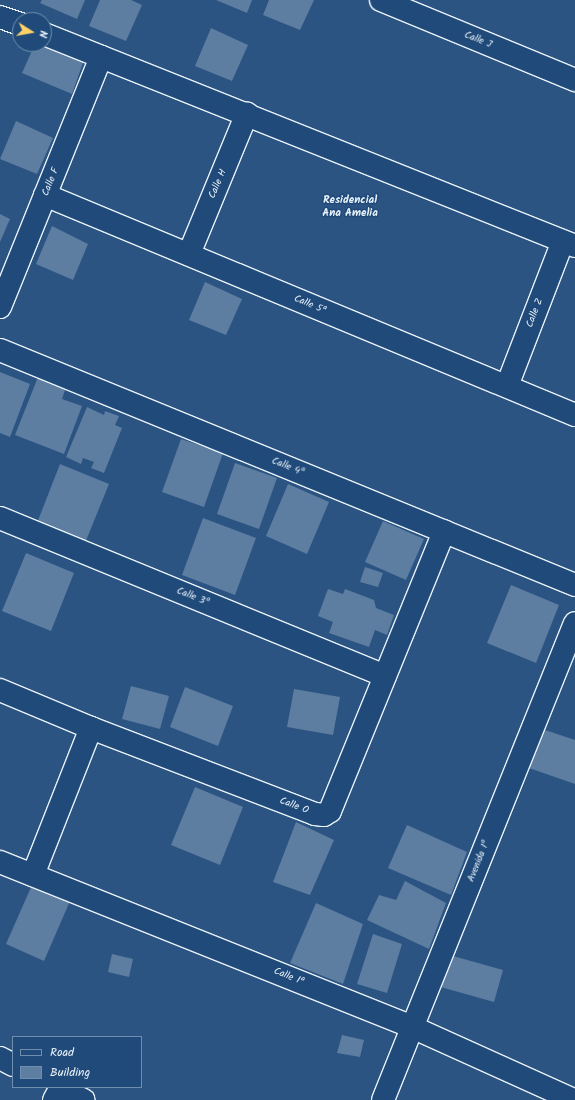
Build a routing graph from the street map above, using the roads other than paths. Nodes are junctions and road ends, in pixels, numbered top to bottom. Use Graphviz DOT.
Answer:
graph roads {
  1 [pos="381,0"];
  2 [pos="0,17"];
  3 [pos="12,21"];
  4 [pos="52,37"];
  5 [pos="102,57"];
  6 [pos="575,80"];
  7 [pos="247,113"];
  8 [pos="45,195"];
  9 [pos="569,243"];
  10 [pos="189,254"];
  11 [pos="0,307"];
  12 [pos="0,350"];
  13 [pos="507,386"];
  14 [pos="575,415"];
  15 [pos="0,518"];
  16 [pos="444,532"];
  17 [pos="575,585"];
  18 [pos="575,623"];
  19 [pos="385,676"];
  20 [pos="0,690"];
  21 [pos="91,728"];
  22 [pos="0,862"];
  23 [pos="33,875"];
  24 [pos="412,1027"];
  25 [pos="0,1058"];
  26 [pos="12,1064"];
  27 [pos="56,1092"];
  28 [pos="84,1100"];
  29 [pos="383,1100"];
  30 [pos="574,1100"];
  1 -- 6 [label="street, Calle J"];
  2 -- 3 [label="street"];
  4 -- 5 [label="street"];
  5 -- 7 [label="street"];
  5 -- 8 [label="street, Calle F"];
  7 -- 9 [label="street"];
  7 -- 10 [label="street, Calle H"];
  8 -- 10 [label="street, Calle 5ª"];
  8 -- 11 [label="street, Calle F"];
  9 -- 13 [label="street, Calle Z"];
  10 -- 13 [label="street, Calle 5ª"];
  12 -- 16 [label="street, Calle 4ª"];
  13 -- 14 [label="street, Calle 5ª"];
  15 -- 19 [label="street, Calle 3ª"];
  16 -- 17 [label="street, Calle 4ª"];
  16 -- 19 [label="street, Calle O"];
  18 -- 24 [label="street, Avenida 1ª"];
  19 -- 21 [label="street, Calle O"];
  20 -- 21 [label="street, Calle O"];
  21 -- 23 [label="street"];
  22 -- 23 [label="street, Calle 1ª"];
  23 -- 24 [label="street, Calle 1ª"];
  24 -- 29 [label="street, Avenida 1ª"];
  24 -- 30 [label="street, Calle 1ª"];
  25 -- 26 [label="street"];
  27 -- 28 [label="street"];
}
